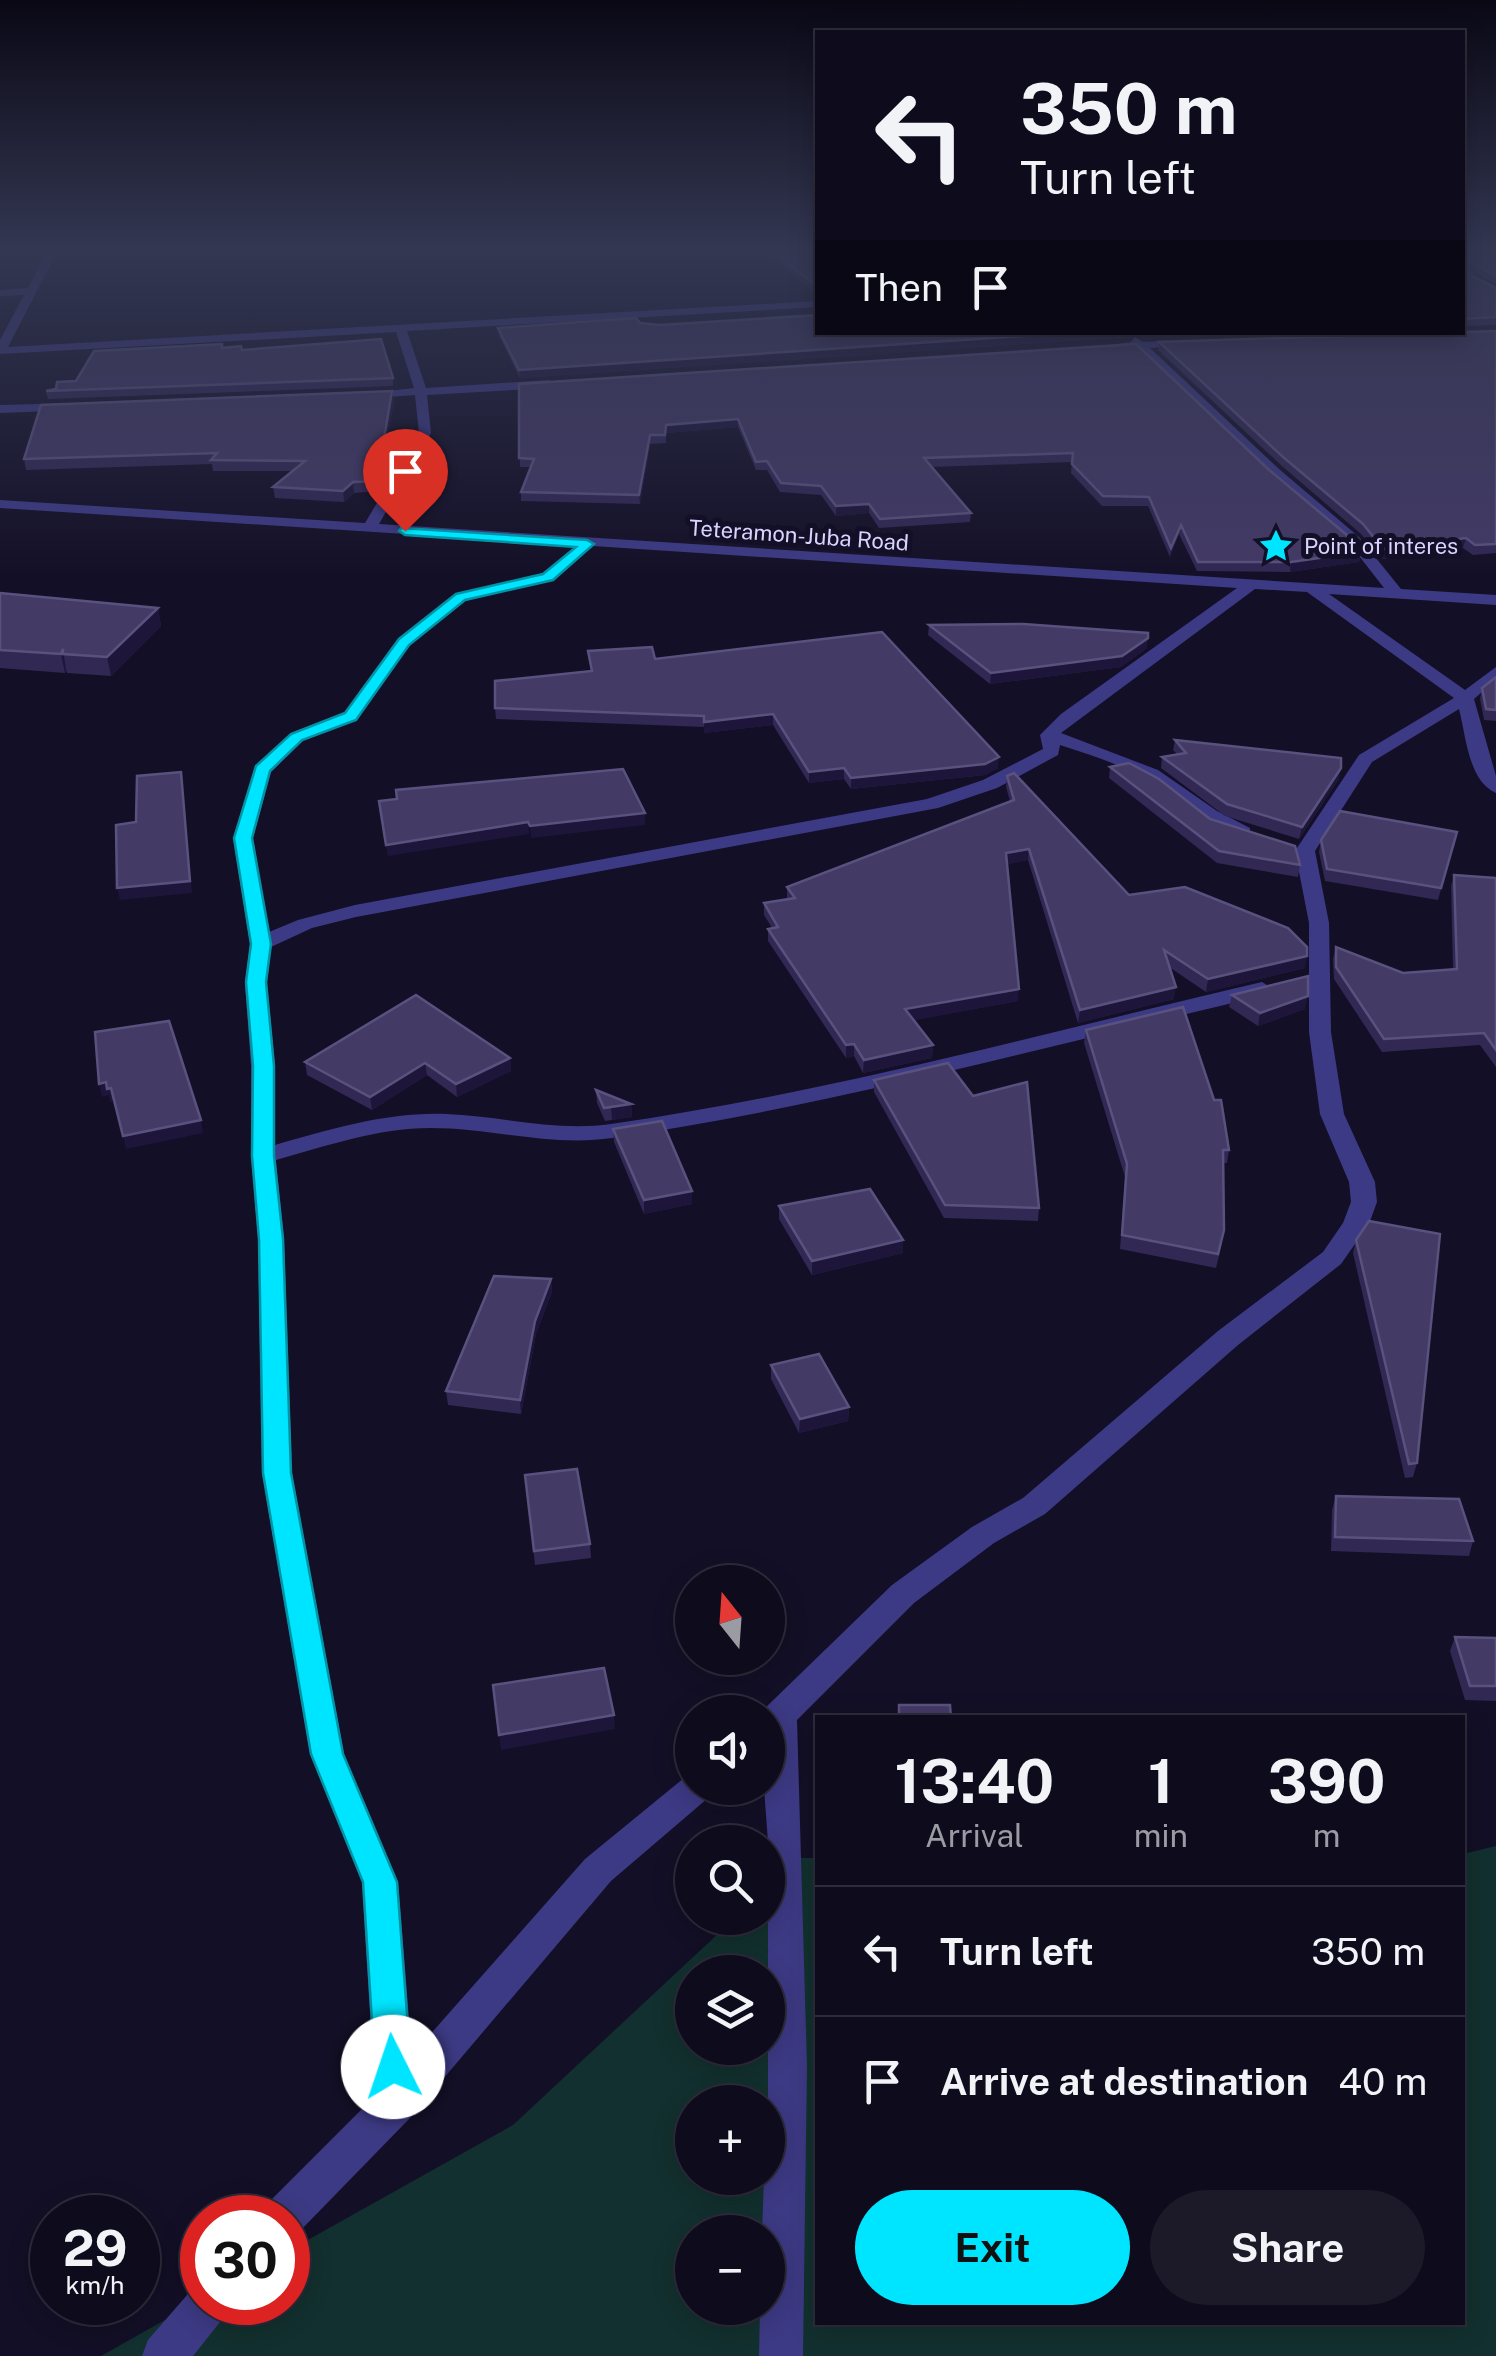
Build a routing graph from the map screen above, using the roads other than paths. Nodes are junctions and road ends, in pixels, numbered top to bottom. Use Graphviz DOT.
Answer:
graph roads {
  1 [pos="411,360"];
  2 [pos="1157,360"];
  3 [pos="561,383"];
  4 [pos="421,392"];
  5 [pos="345,396"];
  6 [pos="96,406"];
  7 [pos="0,410"];
  8 [pos="0,504"];
  9 [pos="369,529"];
  10 [pos="587,544"];
  11 [pos="1249,586"];
  12 [pos="1312,588"];
  13 [pos="1396,593"];
  14 [pos="1496,600"];
  15 [pos="1496,672"];
  16 [pos="1464,698"];
  17 [pos="1049,735"];
  18 [pos="1496,786"];
  19 [pos="1287,846"];
  20 [pos="261,944"];
  21 [pos="1299,980"];
  22 [pos="263,1156"];
  23 [pos="785,1710"];
  24 [pos="676,1805"];
  25 [pos="777,1805"];
  26 [pos="396,2104"];
  27 [pos="306,2195"];
  28 [pos="190,2325"];
  29 [pos="164,2356"];
  30 [pos="781,2356"];
  1 -- 4 [label="street"];
  2 -- 13 [label="street"];
  3 -- 4 [label="street"];
  4 -- 5 [label="street"];
  4 -- 9 [label="street"];
  6 -- 7 [label="street"];
  8 -- 9 [label="street, Teteramon-Juba Road"];
  9 -- 10 [label="street, Teteramon-Juba Road"];
  10 -- 11 [label="street, Teteramon-Juba Road"];
  10 -- 20 [label="street"];
  11 -- 12 [label="street, Teteramon-Juba Road"];
  11 -- 17 [label="street"];
  12 -- 13 [label="street, Teteramon-Juba Road"];
  12 -- 16 [label="street"];
  13 -- 14 [label="street, Teteramon-Juba Road"];
  15 -- 16 [label="street"];
  16 -- 18 [label="street"];
  16 -- 19 [label="street"];
  17 -- 19 [label="street"];
  17 -- 20 [label="street"];
  19 -- 21 [label="street"];
  20 -- 22 [label="street"];
  21 -- 22 [label="street"];
  21 -- 23 [label="street"];
  22 -- 26 [label="street"];
  24 -- 26 [label="street"];
  25 -- 30 [label="street"];
  26 -- 27 [label="street"];
  28 -- 29 [label="street"];
}
